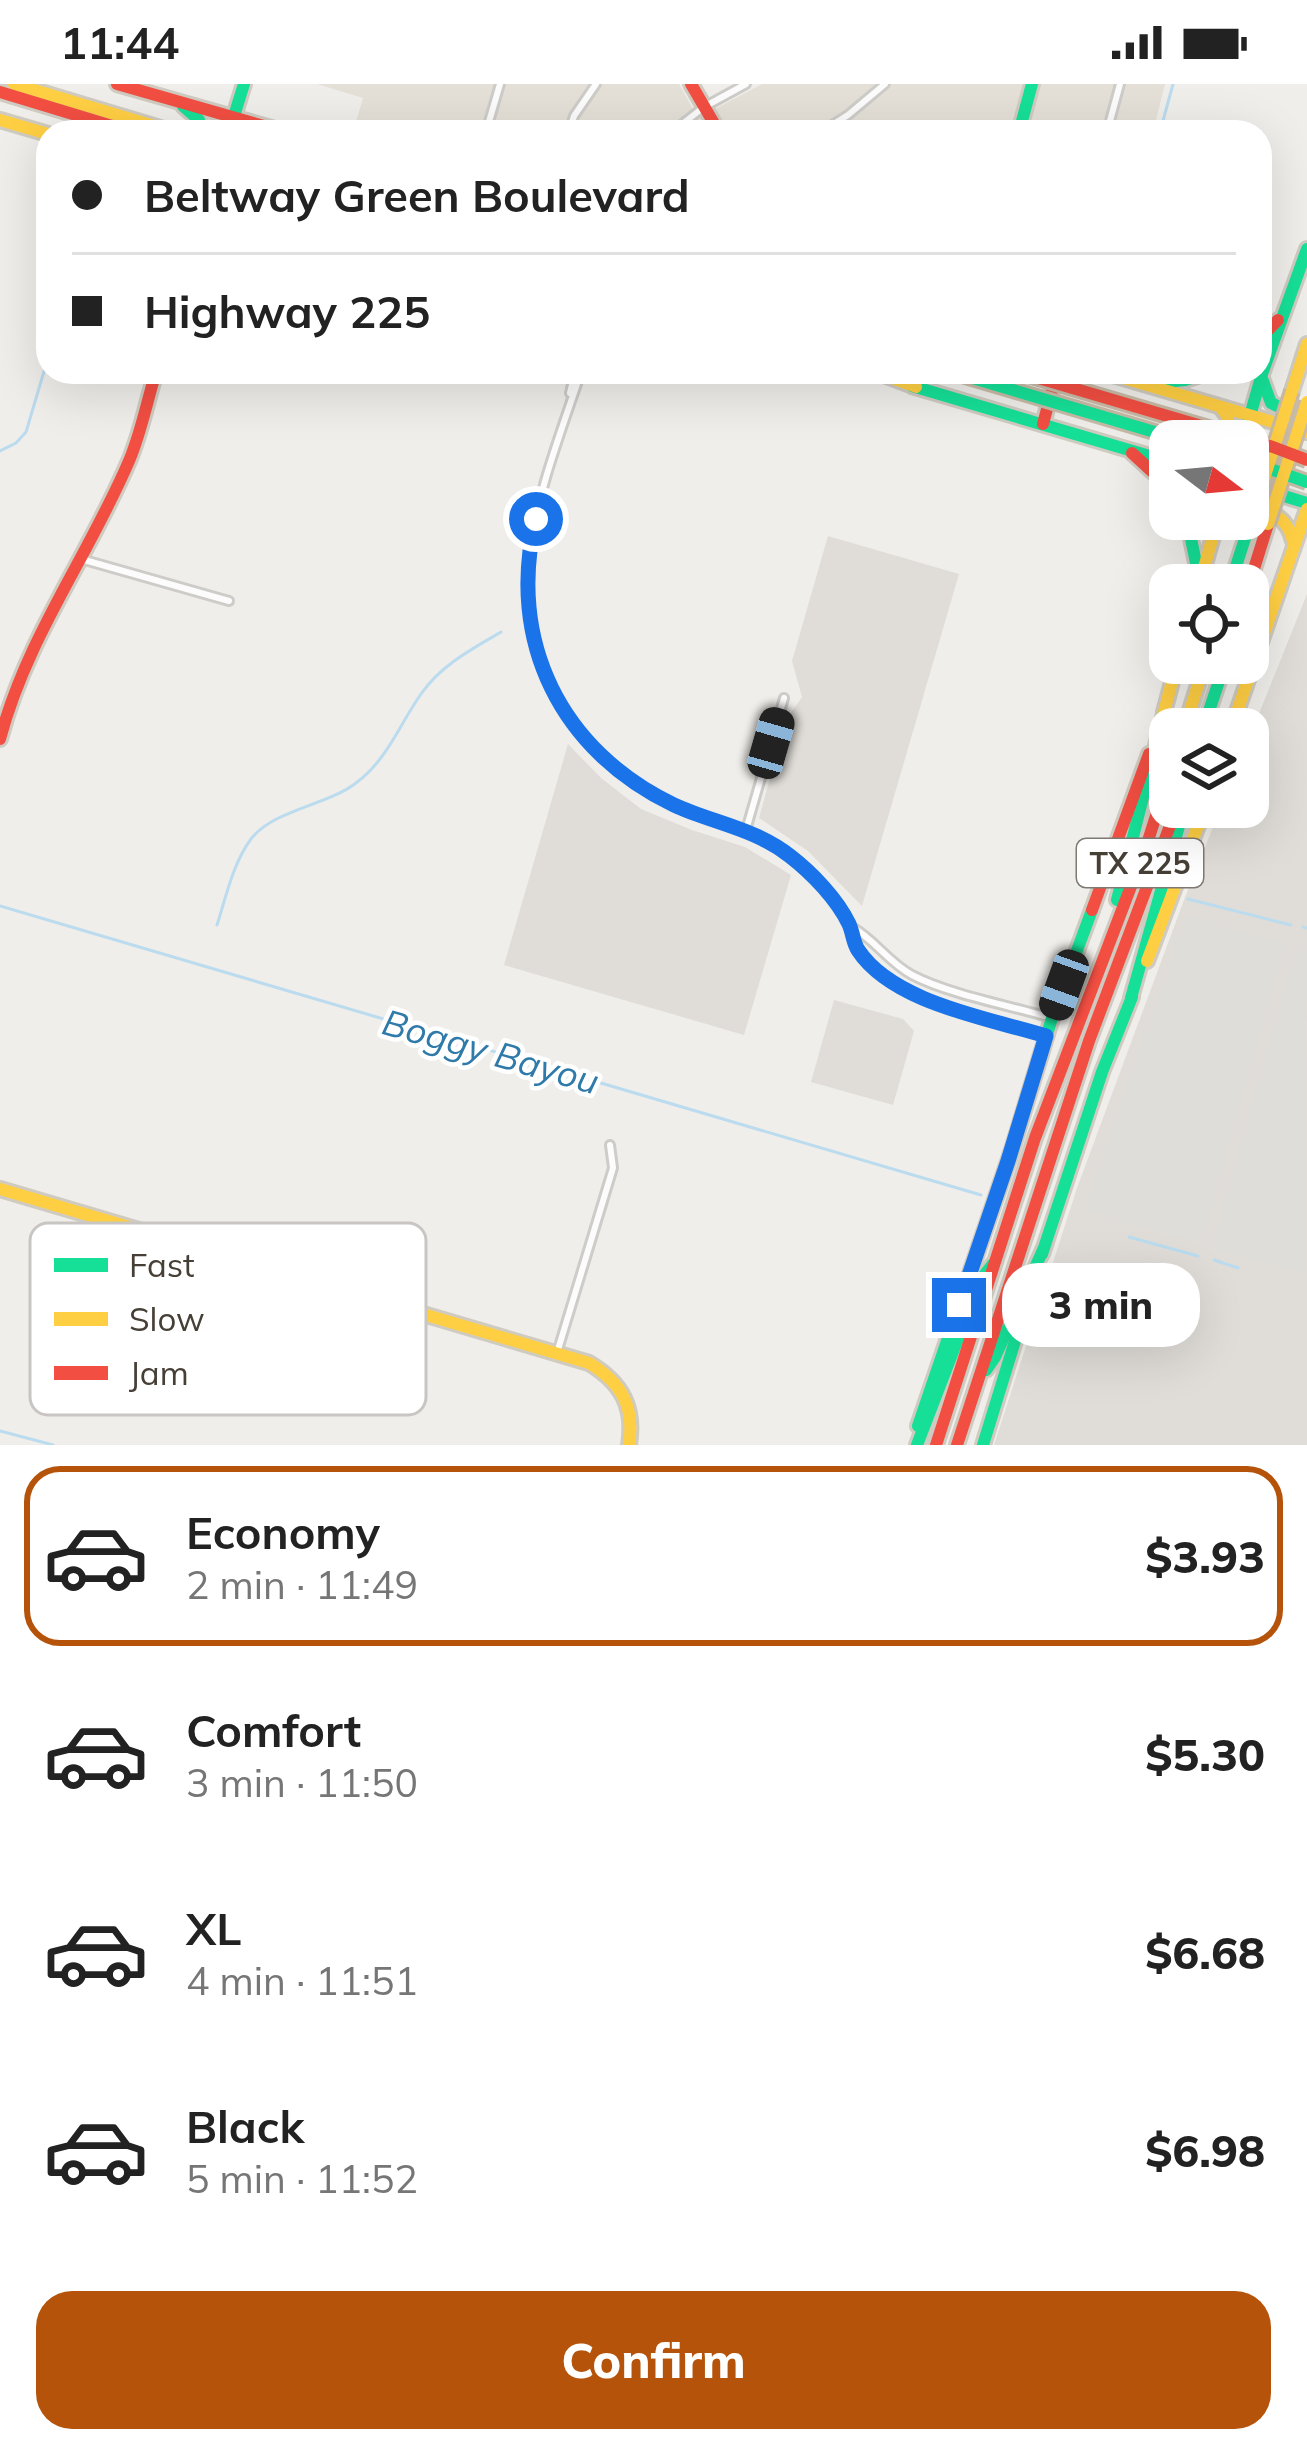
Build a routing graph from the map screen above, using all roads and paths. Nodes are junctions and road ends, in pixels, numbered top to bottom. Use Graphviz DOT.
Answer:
graph roads {
  1 [pos="14,84"];
  2 [pos="117,84"];
  3 [pos="244,84"];
  4 [pos="500,84"];
  5 [pos="596,84"];
  6 [pos="692,84"];
  7 [pos="746,84"];
  8 [pos="885,84"];
  9 [pos="1032,84"];
  10 [pos="1120,84"];
  11 [pos="0,92"];
  12 [pos="177,101"];
  13 [pos="704,107"];
  14 [pos="0,120"];
  15 [pos="92,120"];
  16 [pos="134,120"];
  17 [pos="199,120"];
  18 [pos="221,120"];
  19 [pos="233,120"];
  20 [pos="490,120"];
  21 [pos="573,120"];
  22 [pos="687,120"];
  23 [pos="711,120"];
  24 [pos="840,120"];
  25 [pos="1022,120"];
  26 [pos="1110,120"];
  27 [pos="36,130"];
  28 [pos="1307,250"];
  29 [pos="1283,314"];
  30 [pos="1272,325"];
  31 [pos="1307,344"];
  32 [pos="1272,345"];
  33 [pos="153,384"];
  34 [pos="575,384"];
  35 [pos="906,384"];
  36 [pos="908,384"];
  37 [pos="994,384"];
  38 [pos="1054,384"];
  39 [pos="1059,384"];
  40 [pos="1144,384"];
  41 [pos="1259,384"];
  42 [pos="1263,384"];
  43 [pos="916,387"];
  44 [pos="1307,403"];
  45 [pos="1219,406"];
  46 [pos="1250,415"];
  47 [pos="1307,417"];
  48 [pos="1228,420"];
  49 [pos="1248,420"];
  50 [pos="1043,424"];
  51 [pos="1149,430"];
  52 [pos="1307,432"];
  53 [pos="1126,449"];
  54 [pos="1149,456"];
  55 [pos="1307,460"];
  56 [pos="1149,467"];
  57 [pos="1269,468"];
  58 [pos="1307,482"];
  59 [pos="1269,492"];
  60 [pos="1307,506"];
  61 [pos="1269,511"];
  62 [pos="1307,535"];
  63 [pos="1294,548"];
  64 [pos="81,559"];
  65 [pos="1237,564"];
  66 [pos="1256,564"];
  67 [pos="229,601"];
  68 [pos="784,698"];
  69 [pos="1239,708"];
  70 [pos="0,739"];
  71 [pos="1149,754"];
  72 [pos="1149,773"];
  73 [pos="1152,828"];
  74 [pos="1172,828"];
  75 [pos="1175,828"];
  76 [pos="1197,828"];
  77 [pos="746,830"];
  78 [pos="850,926"];
  79 [pos="1104,952"];
  80 [pos="930,983"];
  81 [pos="923,998"];
  82 [pos="1131,998"];
  83 [pos="1052,1018"];
  84 [pos="1046,1036"];
  85 [pos="610,1145"];
  86 [pos="0,1190"];
  87 [pos="113,1223"];
  88 [pos="1043,1250"];
  89 [pos="997,1259"];
  90 [pos="426,1315"];
  91 [pos="557,1353"];
  92 [pos="978,1380"];
  93 [pos="629,1445"];
  94 [pos="914,1445"];
  95 [pos="936,1445"];
  96 [pos="957,1445"];
  97 [pos="983,1445"];
  1 -- 16 [label="main road"];
  2 -- 12 [label="main road"];
  3 -- 19 [label="main road"];
  4 -- 20 [label="street"];
  5 -- 21 [label="street"];
  6 -- 13 [label="main road"];
  7 -- 13 [label="street"];
  8 -- 24 [label="street"];
  9 -- 25 [label="main road"];
  10 -- 26 [label="street"];
  11 -- 15 [label="main road"];
  12 -- 17 [label="main road"];
  12 -- 18 [label="main road"];
  13 -- 22 [label="street"];
  13 -- 23 [label="main road"];
  14 -- 27 [label="main road"];
  28 -- 29 [label="main road"];
  29 -- 30 [label="main road"];
  29 -- 32 [label="main road"];
  31 -- 65 [label="main road, bridge"];
  33 -- 64 [label="main road"];
  34 -- 77 [label="street"];
  35 -- 43 [label="main road"];
  36 -- 43 [label="main road"];
  37 -- 51 [label="main road, bridge"];
  38 -- 50 [label="main road"];
  39 -- 55 [label="main road, bridge"];
  40 -- 45 [label="main road"];
  41 -- 46 [label="main road"];
  42 -- 47 [label="main road"];
  43 -- 50 [label="main road"];
  44 -- 66 [label="main road, bridge"];
  45 -- 46 [label="main road"];
  45 -- 48 [label="main road"];
  46 -- 49 [label="main road"];
  46 -- 52 [label="main road"];
  50 -- 53 [label="main road"];
  53 -- 54 [label="main road"];
  53 -- 56 [label="main road"];
  57 -- 58 [label="main road, bridge"];
  59 -- 60 [label="main road"];
  60 -- 63 [label="main road"];
  61 -- 63 [label="main road"];
  62 -- 63 [label="main road"];
  63 -- 69 [label="main road"];
  64 -- 67 [label="street"];
  64 -- 70 [label="main road"];
  68 -- 77 [label="street"];
  71 -- 83 [label="main road"];
  72 -- 79 [label="main road"];
  73 -- 79 [label="main road, TX 225"];
  74 -- 92 [label="main road, TX 225"];
  75 -- 82 [label="main road"];
  76 -- 82 [label="main road"];
  77 -- 78 [label="street"];
  78 -- 80 [label="street"];
  78 -- 81 [label="street"];
  79 -- 89 [label="main road, TX 225"];
  80 -- 81 [label="street"];
  80 -- 83 [label="street"];
  81 -- 84 [label="street"];
  82 -- 88 [label="main road"];
  83 -- 84 [label="main road"];
  84 -- 94 [label="main road"];
  85 -- 91 [label="street"];
  86 -- 87 [label="main road"];
  88 -- 92 [label="main road"];
  88 -- 97 [label="main road"];
  89 -- 94 [label="main road"];
  89 -- 95 [label="main road, TX 225"];
  90 -- 91 [label="main road"];
  91 -- 93 [label="main road"];
  92 -- 96 [label="main road, TX 225"];
}
